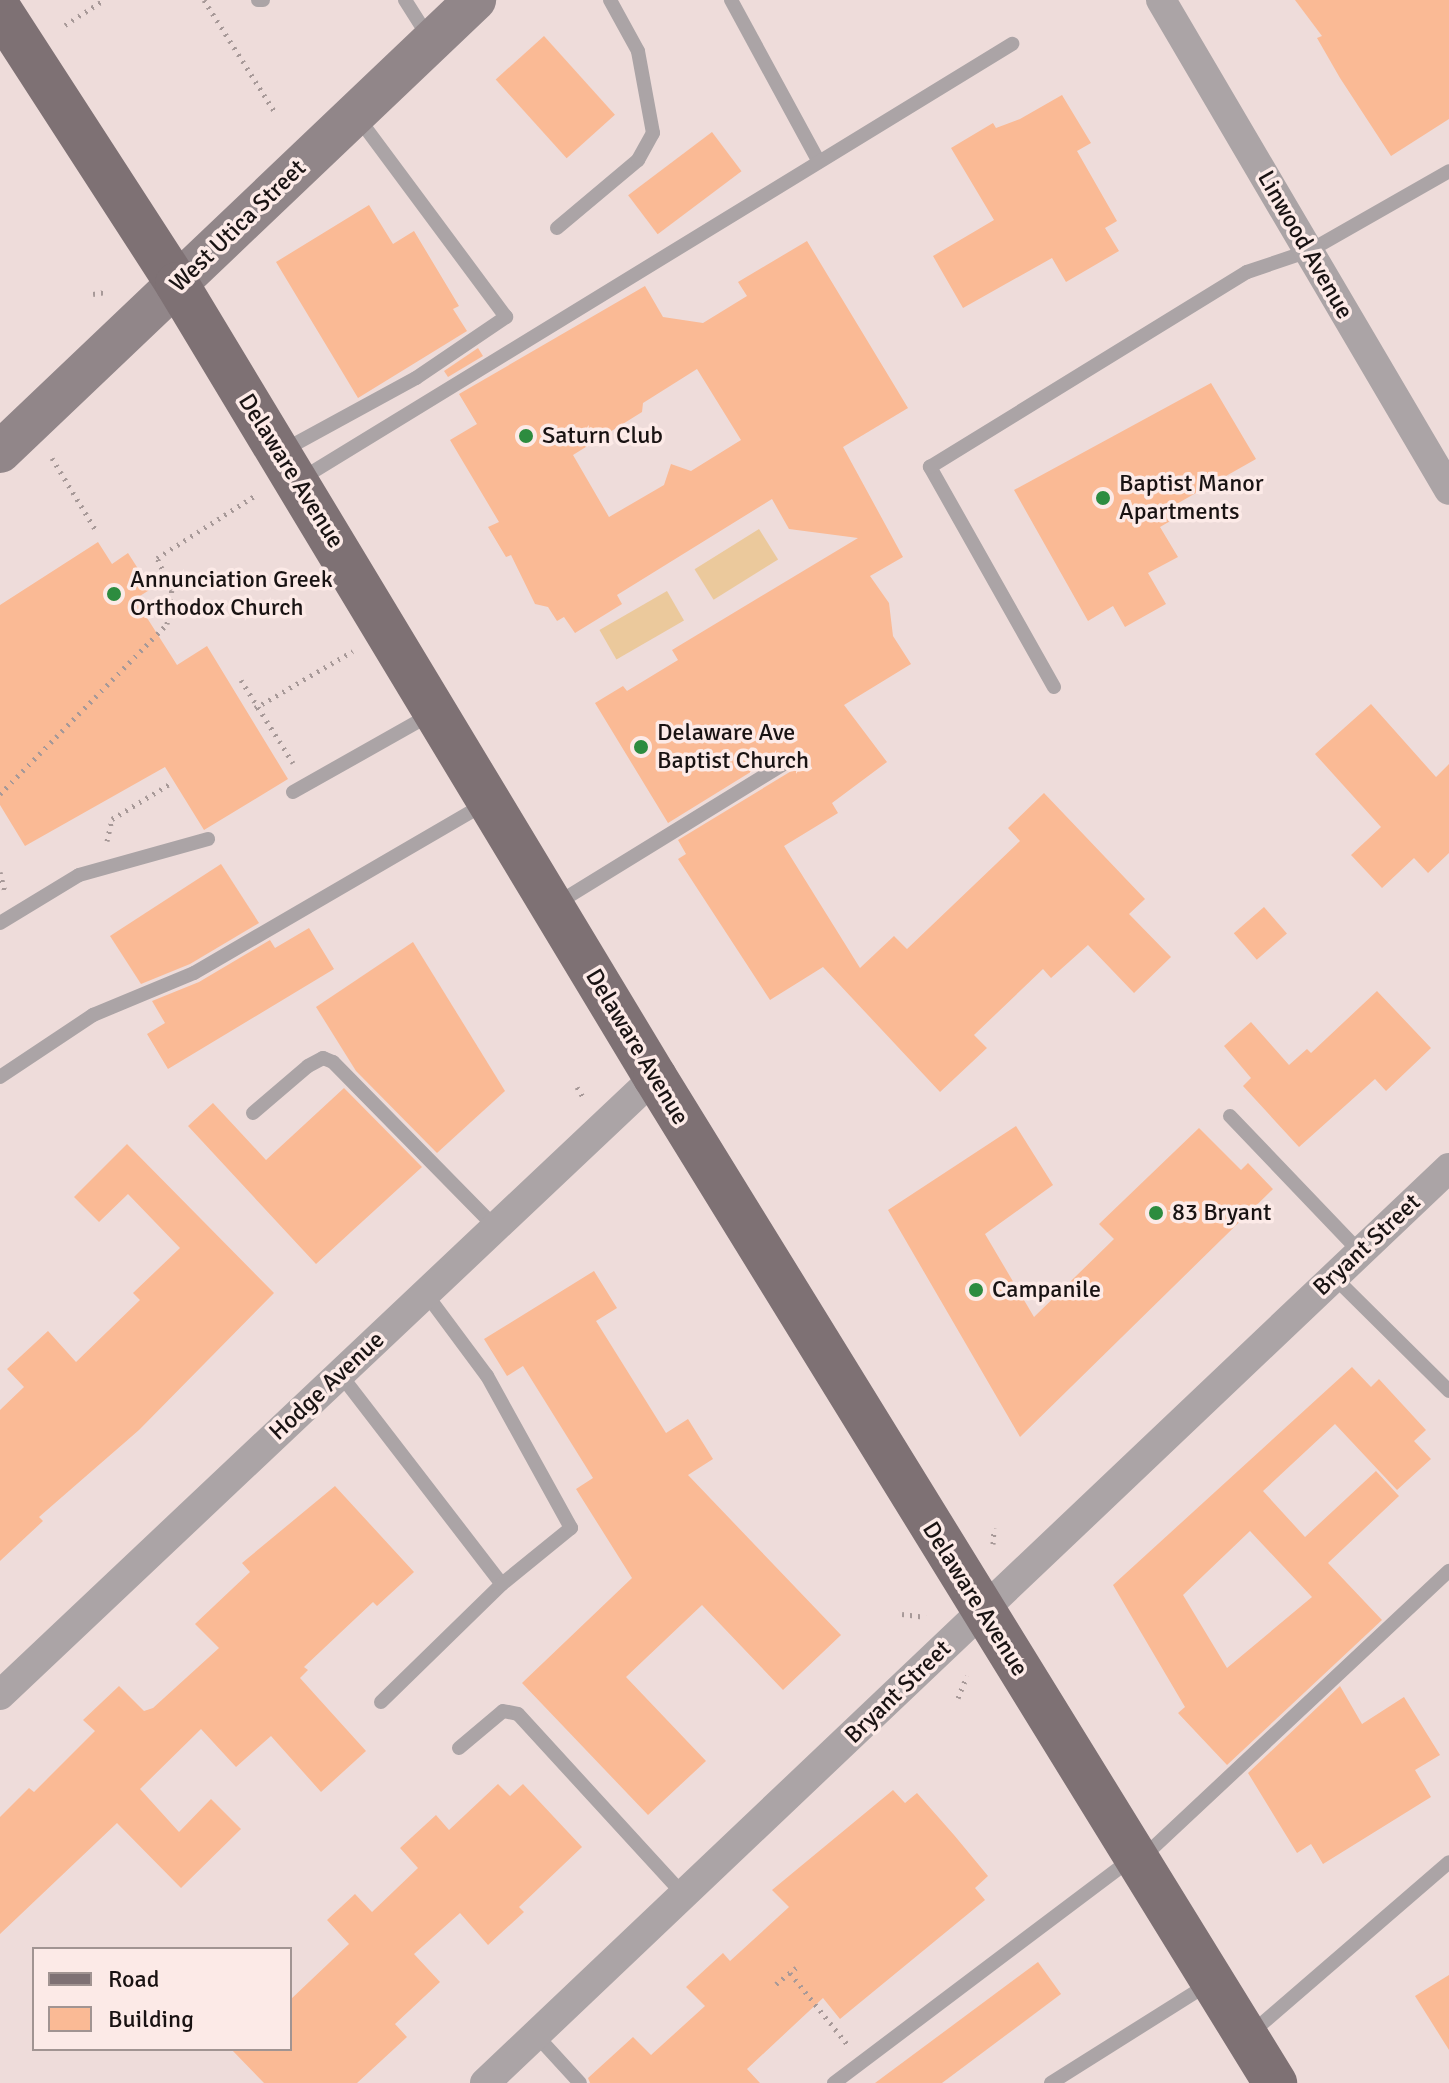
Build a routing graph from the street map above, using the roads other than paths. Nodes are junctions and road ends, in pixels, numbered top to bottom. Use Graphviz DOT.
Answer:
graph roads {
  1 [pos="405,0"];
  2 [pos="475,0"];
  3 [pos="610,0"];
  4 [pos="731,0"];
  5 [pos="1161,0"];
  6 [pos="0,10"];
  7 [pos="431,42"];
  8 [pos="1012,44"];
  9 [pos="355,115"];
  10 [pos="819,162"];
  11 [pos="1449,171"];
  12 [pos="557,228"];
  13 [pos="1309,251"];
  14 [pos="177,284"];
  15 [pos="0,452"];
  16 [pos="288,467"];
  17 [pos="1449,490"];
  18 [pos="1054,687"];
  19 [pos="437,711"];
  20 [pos="788,761"];
  21 [pos="293,792"];
  22 [pos="490,801"];
  23 [pos="208,839"];
  24 [pos="553,906"];
  25 [pos="0,923"];
  26 [pos="0,1077"];
  27 [pos="655,1077"];
  28 [pos="253,1113"];
  29 [pos="1230,1116"];
  30 [pos="1449,1168"];
  31 [pos="495,1227"];
  32 [pos="1360,1252"];
  33 [pos="1334,1277"];
  34 [pos="426,1294"];
  35 [pos="340,1374"];
  36 [pos="1449,1391"];
  37 [pos="1449,1571"];
  38 [pos="502,1584"];
  39 [pos="982,1611"];
  40 [pos="0,1695"];
  41 [pos="381,1702"];
  42 [pos="459,1748"];
  43 [pos="1136,1859"];
  44 [pos="1449,1862"];
  45 [pos="684,1895"];
  46 [pos="1212,1981"];
  47 [pos="536,2035"];
  48 [pos="1247,2037"];
  49 [pos="485,2083"];
  50 [pos="580,2083"];
  51 [pos="834,2083"];
  52 [pos="1051,2083"];
  53 [pos="1275,2083"];
  1 -- 7 [label="lane"];
  2 -- 7 [label="street, West Utica Street"];
  3 -- 12 [label="lane"];
  4 -- 10 [label="lane"];
  5 -- 13 [label="street, Linwood Avenue"];
  6 -- 14 [label="main road, Delaware Avenue"];
  7 -- 9 [label="street, West Utica Street"];
  8 -- 10 [label="lane"];
  9 -- 14 [label="street, West Utica Street"];
  9 -- 16 [label="lane"];
  10 -- 16 [label="lane"];
  11 -- 13 [label="lane"];
  13 -- 17 [label="street, Linwood Avenue"];
  13 -- 18 [label="lane"];
  14 -- 15 [label="street, West Utica Street"];
  14 -- 16 [label="main road, Delaware Avenue"];
  16 -- 19 [label="main road, Delaware Avenue"];
  19 -- 21 [label="lane"];
  19 -- 22 [label="main road, Delaware Avenue"];
  20 -- 24 [label="lane"];
  22 -- 24 [label="main road, Delaware Avenue"];
  22 -- 26 [label="lane"];
  23 -- 25 [label="lane"];
  24 -- 27 [label="main road, Delaware Avenue"];
  27 -- 31 [label="street, Hodge Avenue"];
  27 -- 39 [label="main road, Delaware Avenue"];
  28 -- 31 [label="lane"];
  29 -- 32 [label="lane"];
  30 -- 32 [label="street, Bryant Street"];
  31 -- 34 [label="street, Hodge Avenue"];
  32 -- 33 [label="street, Bryant Street"];
  33 -- 36 [label="lane"];
  33 -- 39 [label="street, Bryant Street"];
  34 -- 35 [label="street, Hodge Avenue"];
  34 -- 38 [label="lane"];
  35 -- 38 [label="lane"];
  35 -- 40 [label="street, Hodge Avenue"];
  37 -- 43 [label="lane"];
  38 -- 41 [label="lane"];
  39 -- 43 [label="main road, Delaware Avenue"];
  39 -- 45 [label="street, Bryant Street"];
  42 -- 45 [label="lane"];
  43 -- 46 [label="main road, Delaware Avenue"];
  43 -- 51 [label="lane"];
  44 -- 48 [label="lane"];
  45 -- 47 [label="street, Bryant Street"];
  46 -- 48 [label="main road, Delaware Avenue"];
  46 -- 52 [label="lane"];
  47 -- 49 [label="street, Bryant Street"];
  47 -- 50 [label="lane"];
  48 -- 53 [label="main road, Delaware Avenue"];
}
